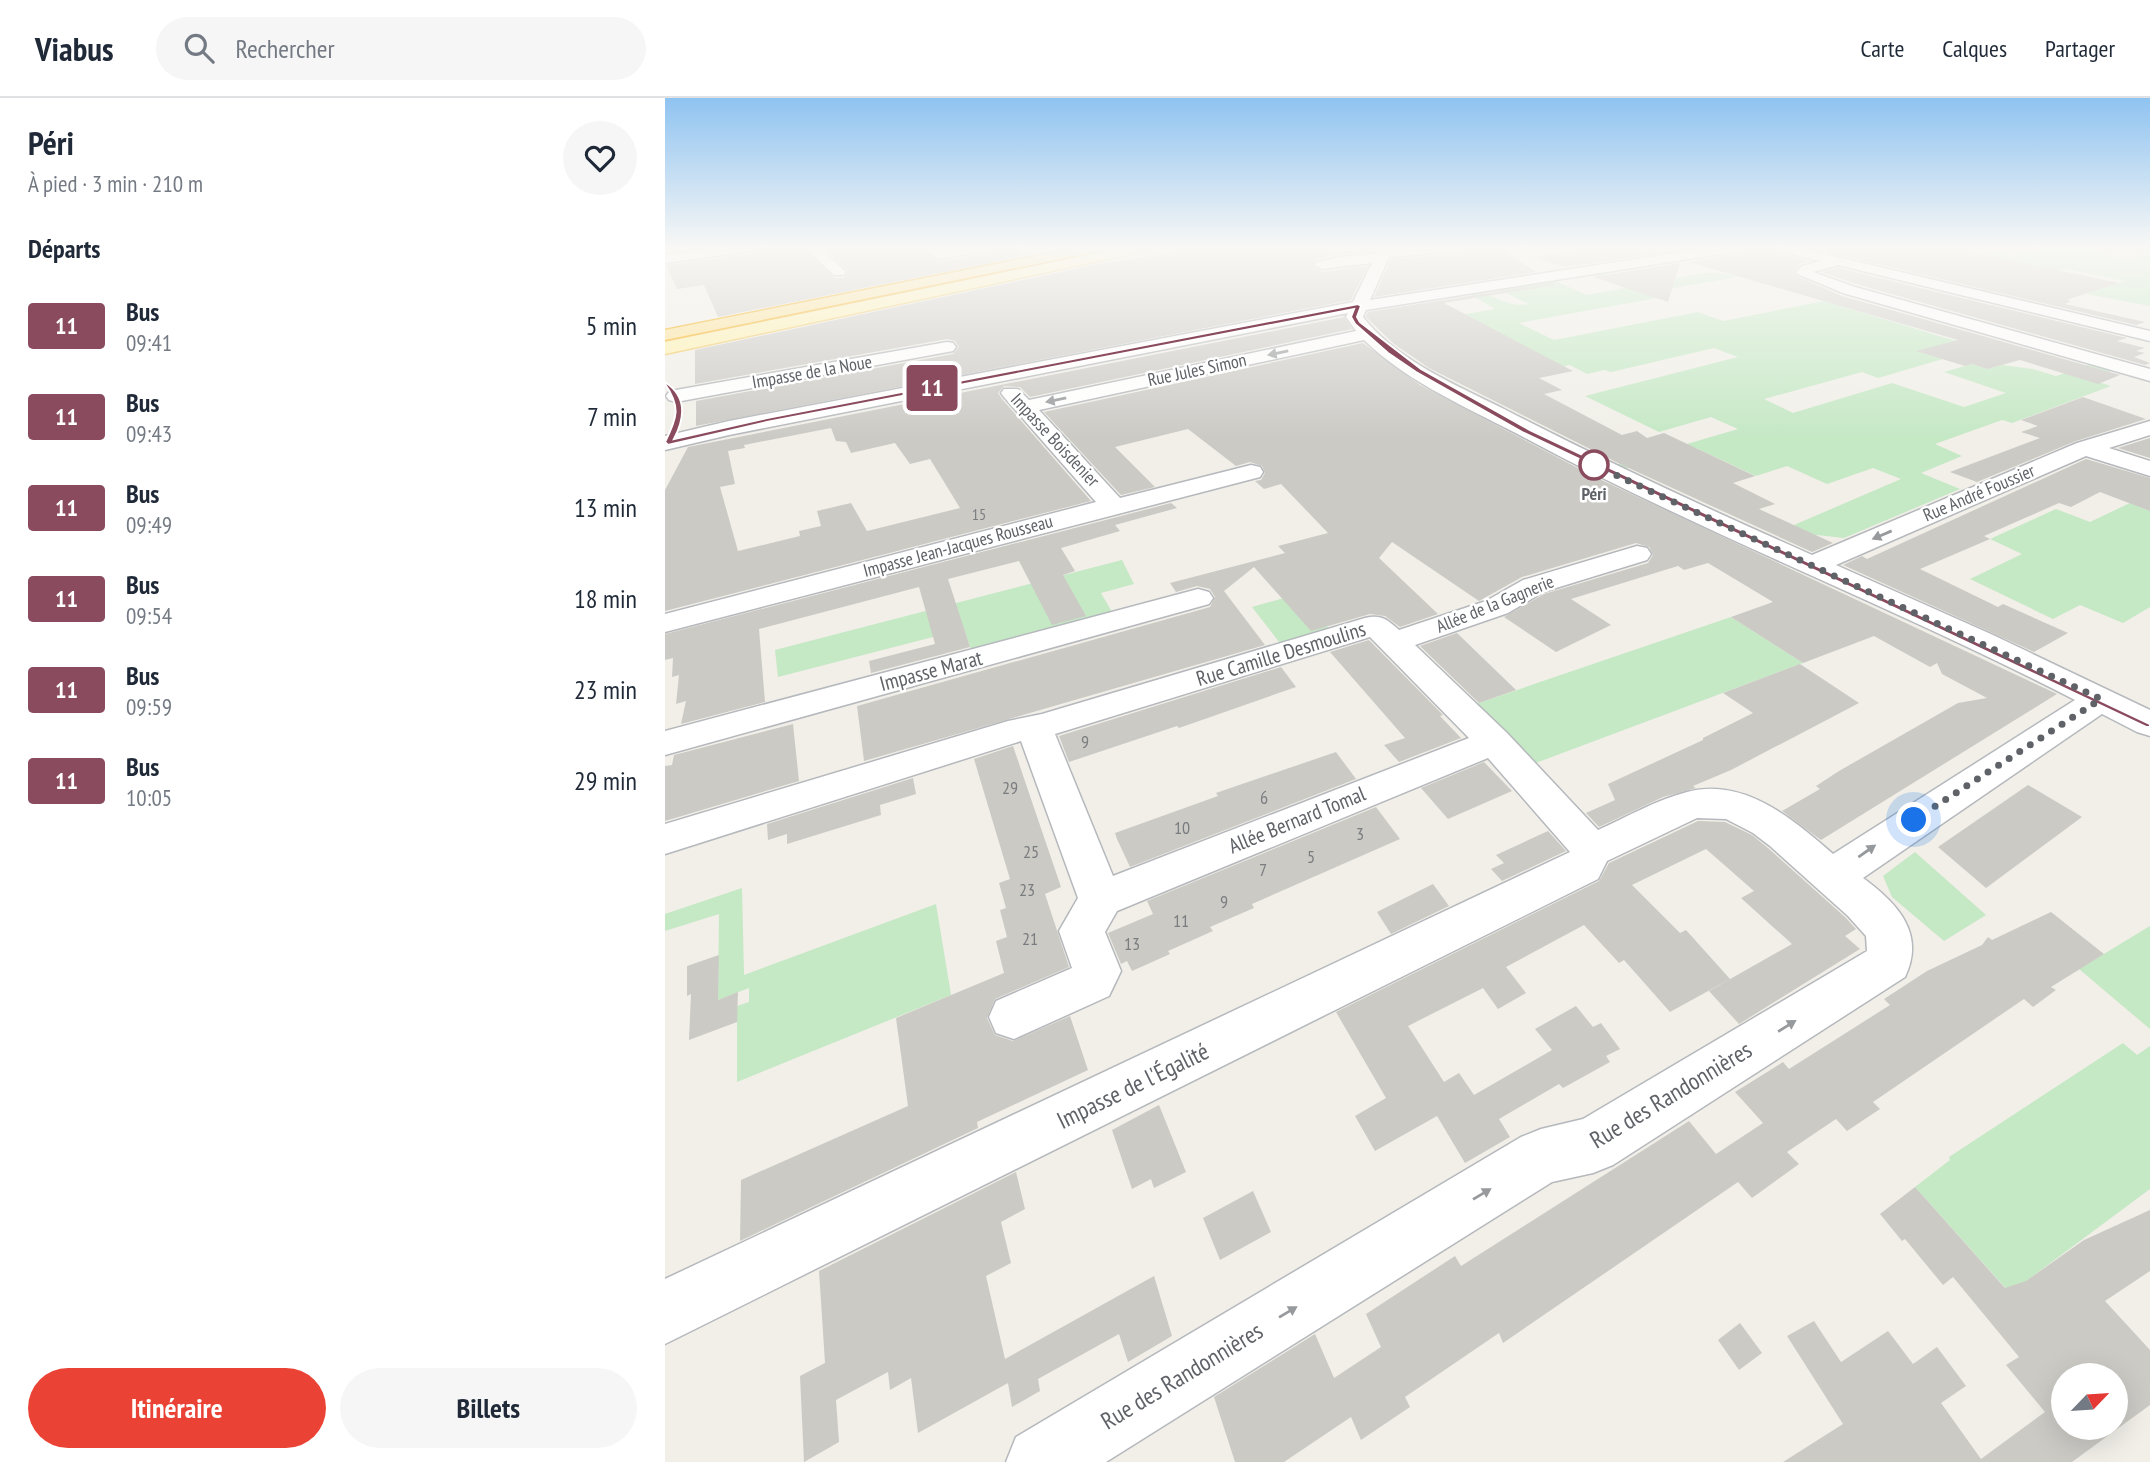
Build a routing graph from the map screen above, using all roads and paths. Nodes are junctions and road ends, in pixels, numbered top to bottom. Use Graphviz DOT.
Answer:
graph roads {
  1 [pos="743,311"];
  2 [pos="785,311"];
  3 [pos="831,311"];
  4 [pos="837,311"];
  5 [pos="1334,311"];
  6 [pos="1356,311"];
  7 [pos="1922,311"];
  8 [pos="2045,311"];
  9 [pos="665,326"];
  10 [pos="1369,334"];
  11 [pos="665,335"];
  12 [pos="2150,336"];
  13 [pos="665,346"];
  14 [pos="947,347"];
  15 [pos="2150,375"];
  16 [pos="995,376"];
  17 [pos="671,390"];
  18 [pos="1025,407"];
  19 [pos="2150,428"];
  20 [pos="666,444"];
  21 [pos="2085,448"];
  22 [pos="2150,469"];
  23 [pos="1251,472"];
  24 [pos="1113,505"];
  25 [pos="1637,554"];
  26 [pos="1810,566"];
  27 [pos="1198,598"];
  28 [pos="665,623"];
  29 [pos="1393,642"];
  30 [pos="2101,699"];
  31 [pos="2150,724"];
  32 [pos="1034,727"];
  33 [pos="1494,742"];
  34 [pos="665,743"];
  35 [pos="665,839"];
  36 [pos="1592,850"];
  37 [pos="1831,877"];
  38 [pos="1101,899"];
  39 [pos="1014,1017"];
  40 [pos="665,1312"];
  41 [pos="1041,1462"];
  1 -- 9 [label="highway"];
  2 -- 11 [label="highway"];
  3 -- 13 [label="main road"];
  4 -- 13 [label="main road"];
  5 -- 16 [label="street"];
  6 -- 10 [label="street"];
  7 -- 15 [label="street"];
  8 -- 12 [label="street"];
  10 -- 18 [label="street, Rue Jules Simon, one-way"];
  10 -- 26 [label="street"];
  14 -- 17 [label="street, Impasse de la Noue"];
  16 -- 18 [label="street, Impasse Boisdenier"];
  16 -- 20 [label="street"];
  17 -- 20 [label="street"];
  18 -- 24 [label="street, Impasse Boisdenier"];
  19 -- 21 [label="street, Rue André Foussier"];
  21 -- 22 [label="street"];
  21 -- 26 [label="street, Rue André Foussier, one-way"];
  23 -- 24 [label="street, Impasse Jean-Jacques Rousseau"];
  24 -- 28 [label="street, Impasse Jean-Jacques Rousseau"];
  25 -- 29 [label="street, Allée de la Gagnerie"];
  26 -- 30 [label="street"];
  27 -- 34 [label="street, Impasse Marat"];
  29 -- 32 [label="street, Rue Camille Desmoulins"];
  29 -- 33 [label="street, Rue Camille Desmoulins"];
  30 -- 31 [label="street"];
  37 -- 30 [label="street, one-way"];
  32 -- 35 [label="street, Rue Camille Desmoulins"];
  32 -- 38 [label="street"];
  33 -- 36 [label="street, Rue Camille Desmoulins"];
  33 -- 38 [label="street, Allée Bernard Tomal"];
  36 -- 37 [label="street"];
  36 -- 40 [label="street, Impasse de l'Égalité"];
  41 -- 37 [label="street, Rue des Randonnières, one-way"];
  38 -- 39 [label="street"];
}
